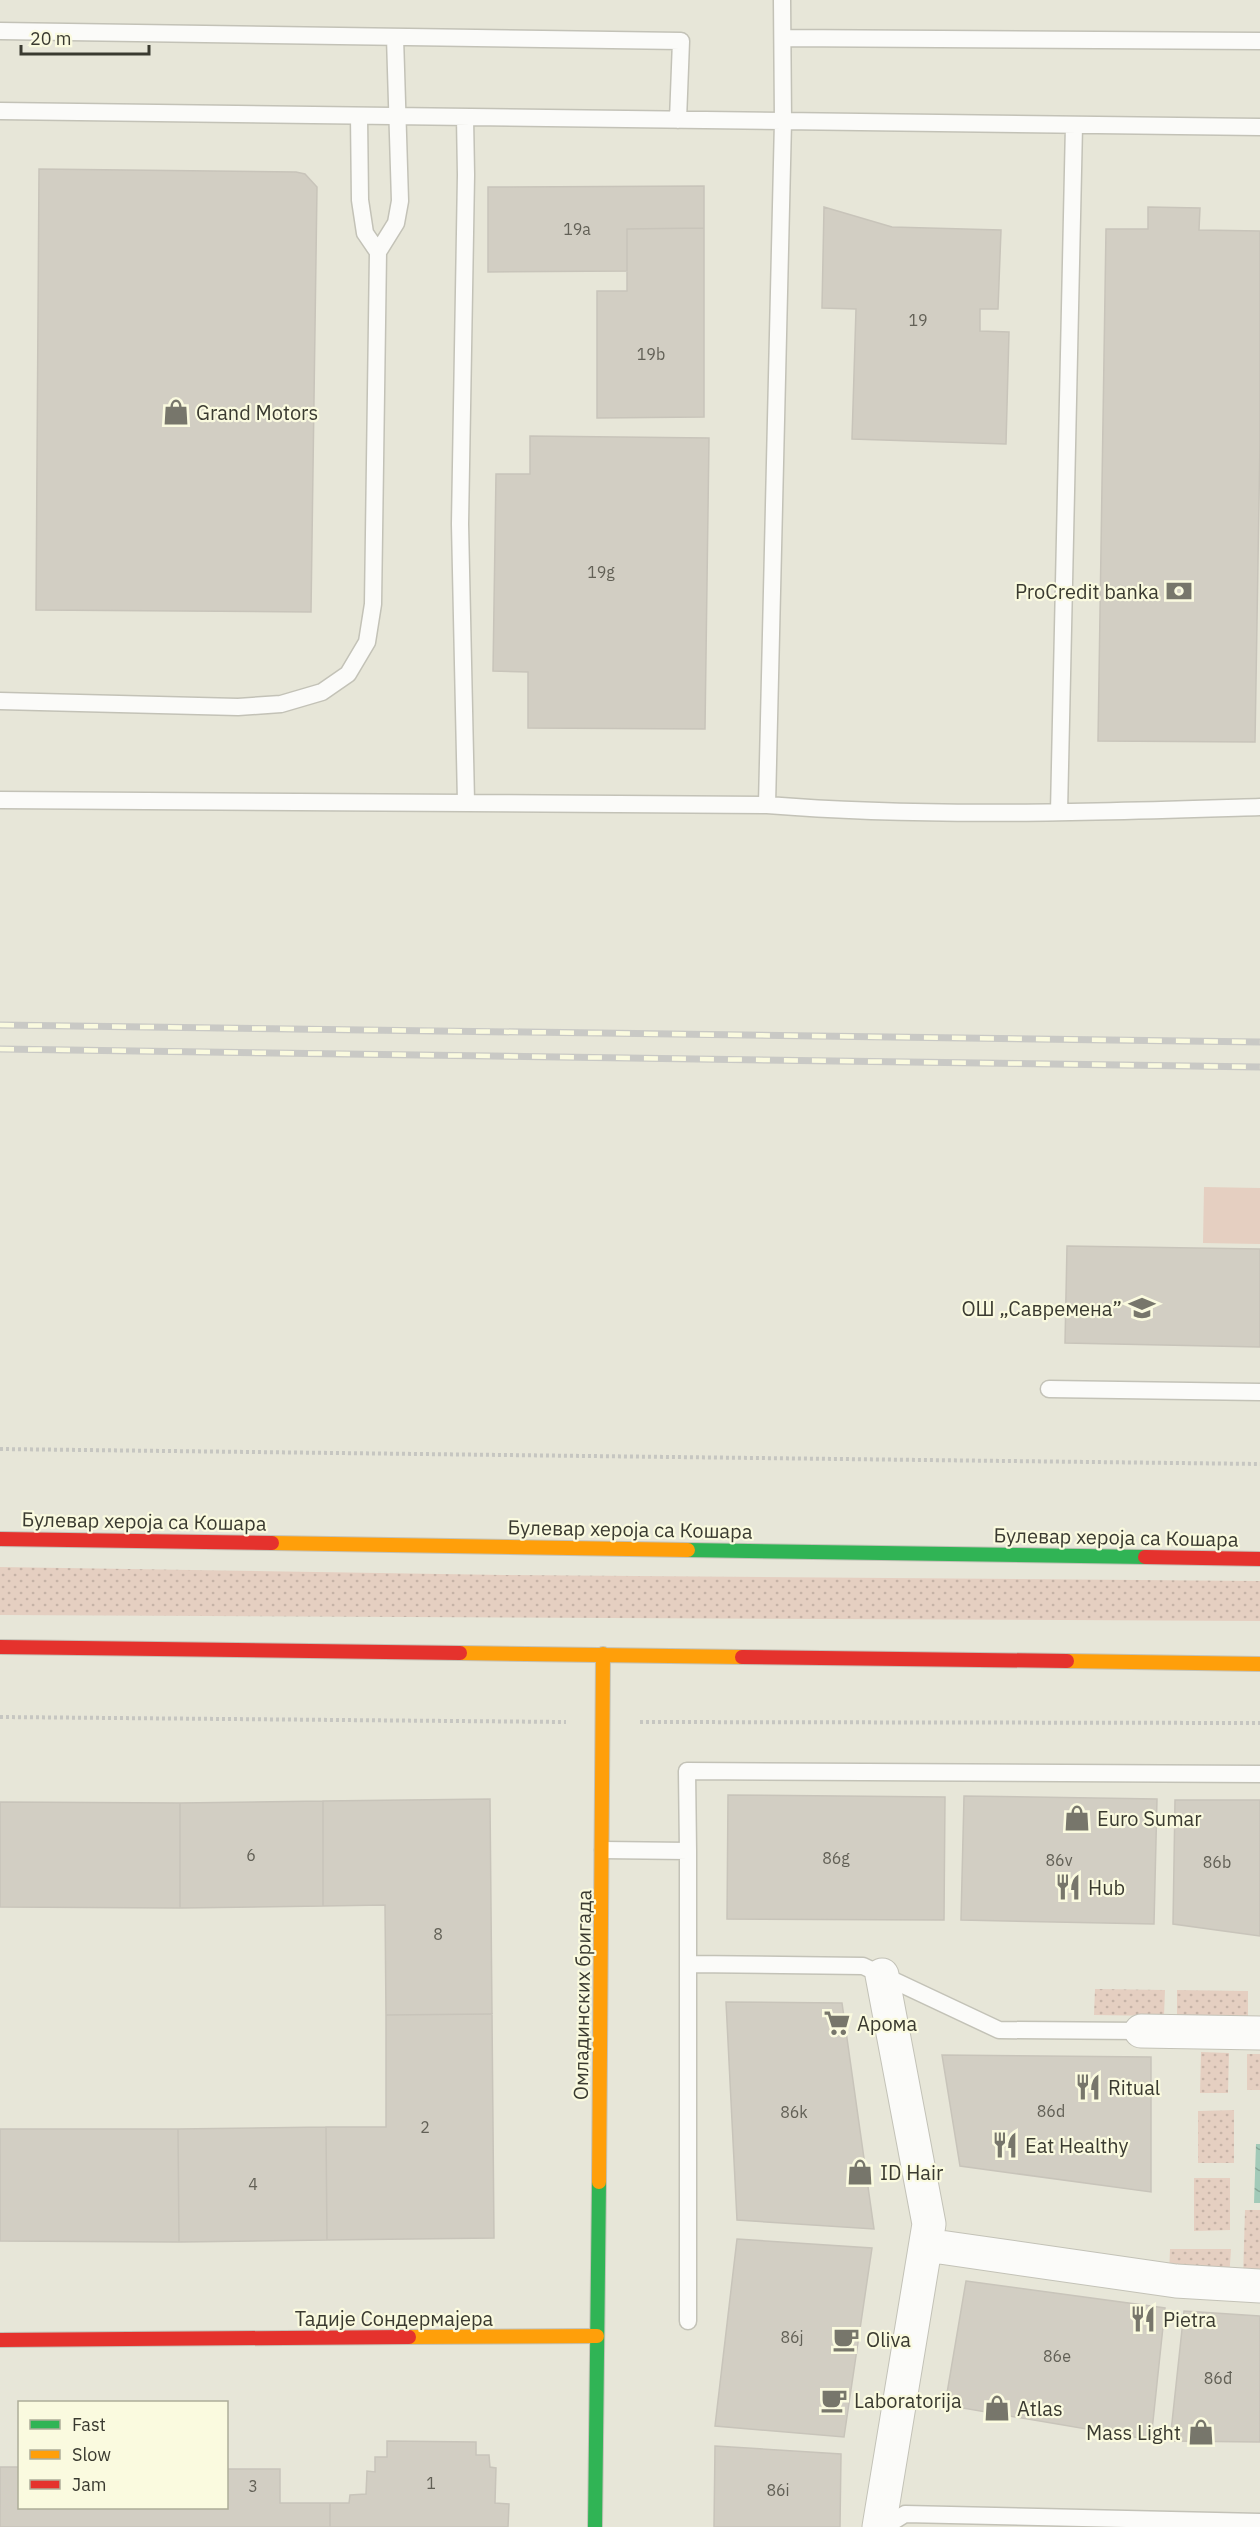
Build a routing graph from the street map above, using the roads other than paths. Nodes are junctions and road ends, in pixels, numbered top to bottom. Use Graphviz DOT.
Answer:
graph roads {
  1 [pos="782,0"];
  2 [pos="0,31"];
  3 [pos="395,37"];
  4 [pos="783,38"];
  5 [pos="1260,41"];
  6 [pos="0,111"];
  7 [pos="359,116"];
  8 [pos="398,116"];
  9 [pos="465,117"];
  10 [pos="678,120"];
  11 [pos="783,121"];
  12 [pos="1074,125"];
  13 [pos="1260,127"];
  14 [pos="378,252"];
  15 [pos="0,701"];
  16 [pos="0,800"];
  17 [pos="466,802"];
  18 [pos="766,805"];
  19 [pos="1260,807"];
  20 [pos="1059,812"];
  21 [pos="1048,1389"];
  22 [pos="1260,1392"];
  23 [pos="0,1539"];
  24 [pos="1260,1559"];
  25 [pos="0,1647"];
  26 [pos="603,1654"];
  27 [pos="1260,1665"];
  28 [pos="1260,1774"];
  29 [pos="603,1850"];
  30 [pos="688,1851"];
  31 [pos="689,1964"];
  32 [pos="882,1975"];
  33 [pos="1141,2031"];
  34 [pos="1260,2033"];
  35 [pos="926,2245"];
  36 [pos="1260,2286"];
  37 [pos="688,2321"];
  38 [pos="597,2336"];
  39 [pos="0,2340"];
  40 [pos="1260,2522"];
  41 [pos="595,2527"];
  42 [pos="879,2527"];
  43 [pos="884,2527"];
  1 -- 4 [label="lane"];
  2 -- 3 [label="lane"];
  3 -- 8 [label="lane"];
  3 -- 10 [label="lane"];
  4 -- 5 [label="lane"];
  4 -- 11 [label="lane"];
  6 -- 7 [label="lane"];
  7 -- 8 [label="lane"];
  7 -- 14 [label="lane"];
  8 -- 9 [label="lane"];
  8 -- 14 [label="lane"];
  9 -- 10 [label="lane"];
  9 -- 17 [label="lane"];
  10 -- 11 [label="lane"];
  11 -- 12 [label="lane"];
  11 -- 18 [label="lane"];
  12 -- 13 [label="lane"];
  12 -- 20 [label="lane"];
  14 -- 15 [label="lane"];
  16 -- 17 [label="lane"];
  17 -- 18 [label="lane"];
  18 -- 20 [label="lane"];
  19 -- 20 [label="lane"];
  21 -- 22 [label="lane"];
  23 -- 24 [label="main road, Булевар хероја са Кошара"];
  25 -- 26 [label="main road"];
  26 -- 27 [label="main road"];
  26 -- 29 [label="main road, Омладинских бригада"];
  28 -- 30 [label="lane"];
  29 -- 30 [label="lane"];
  29 -- 38 [label="main road, Омладинских бригада"];
  30 -- 31 [label="lane"];
  31 -- 32 [label="lane"];
  31 -- 37 [label="lane"];
  32 -- 33 [label="lane"];
  32 -- 35 [label="street"];
  33 -- 34 [label="street"];
  35 -- 36 [label="street"];
  35 -- 42 [label="street"];
  38 -- 39 [label="main road, Тадије Сондермајера"];
  38 -- 41 [label="main road"];
  40 -- 43 [label="lane"];
}
